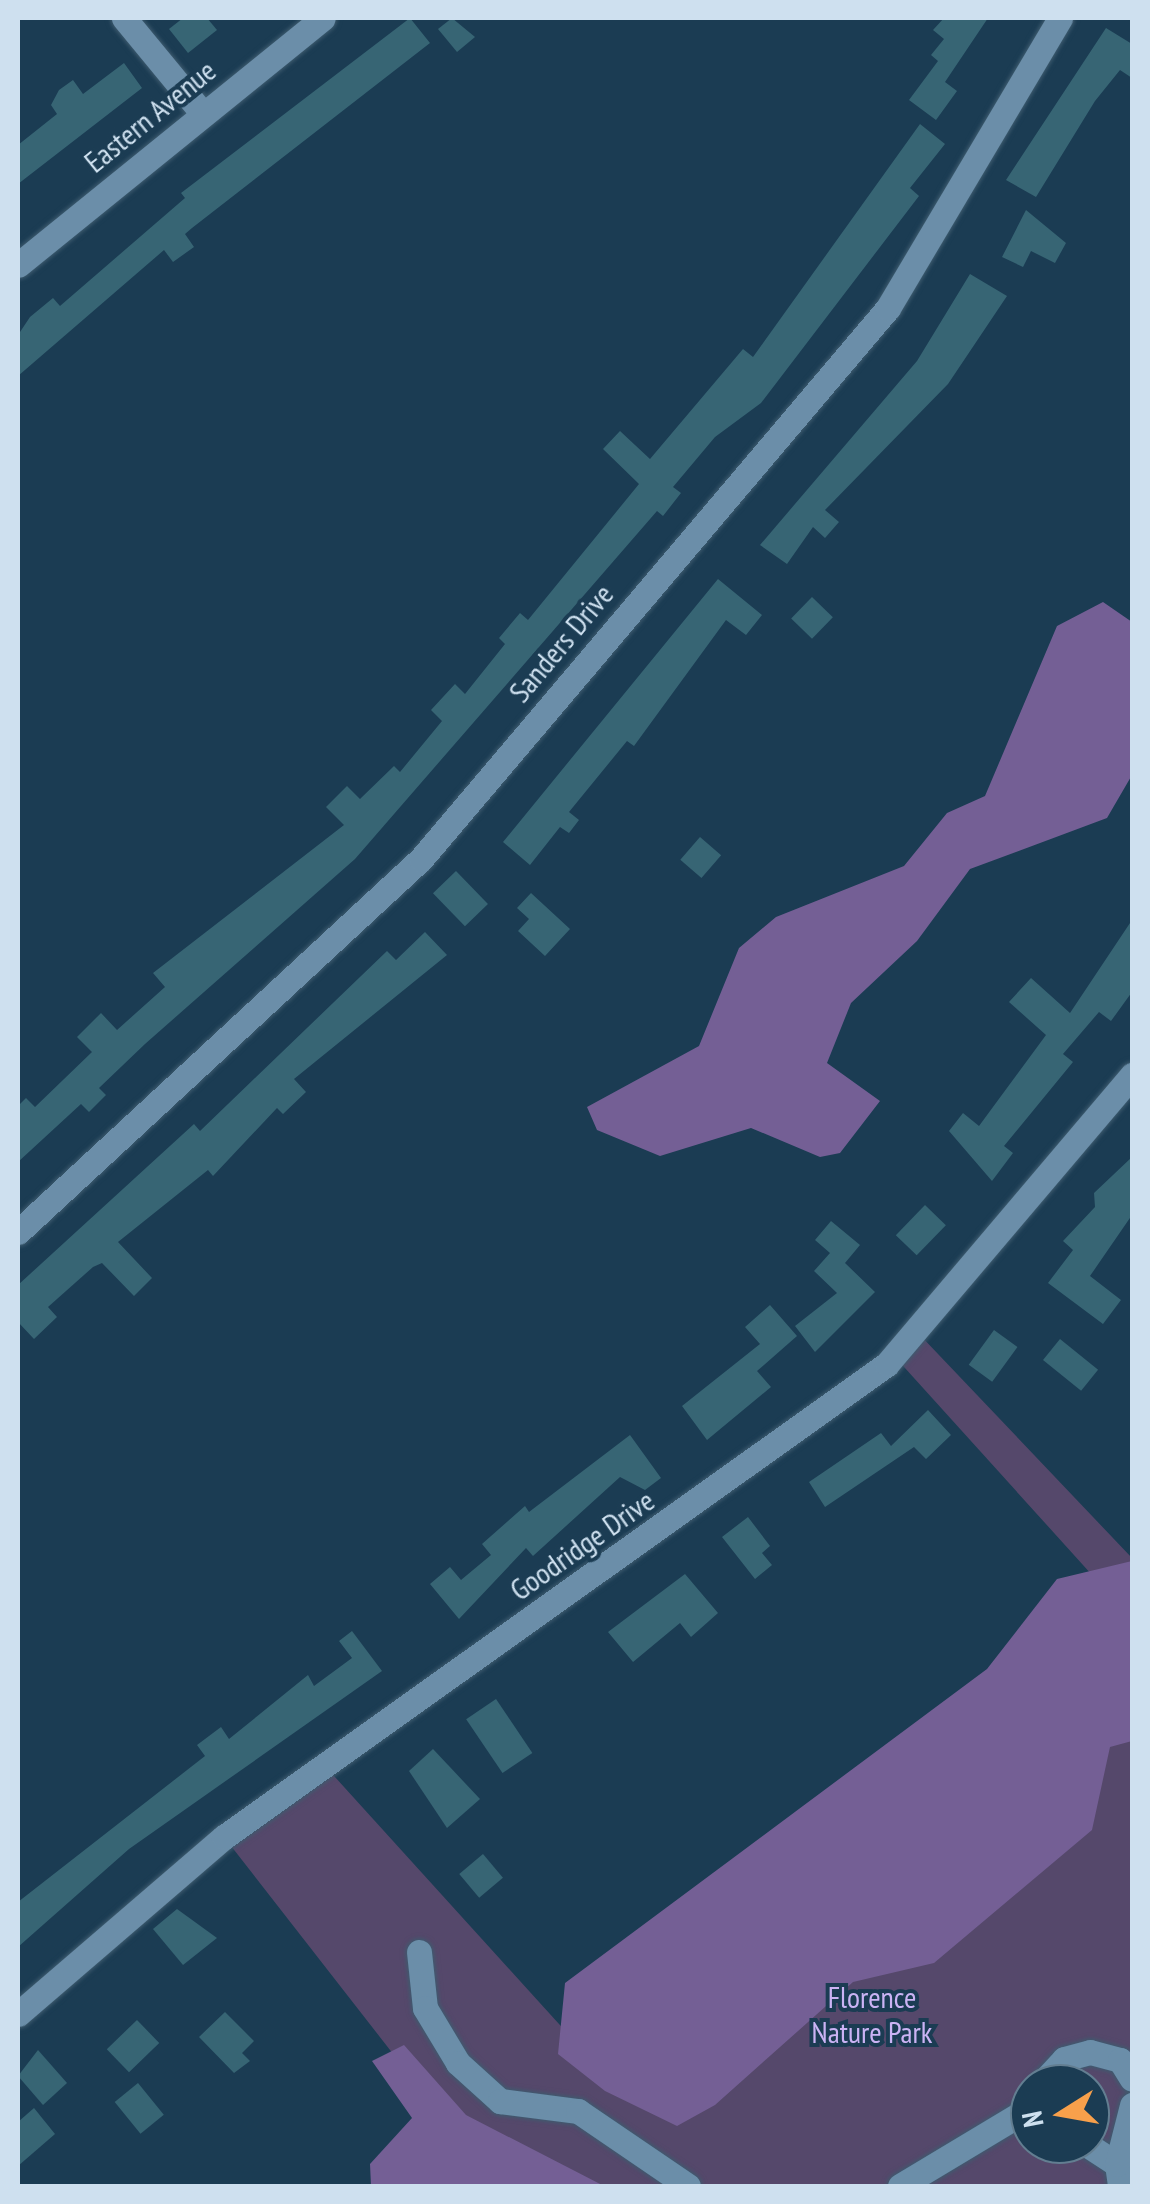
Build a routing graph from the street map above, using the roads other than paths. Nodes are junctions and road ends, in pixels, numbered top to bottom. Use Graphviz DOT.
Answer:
graph roads {
  1 [pos="124,18"];
  2 [pos="323,18"];
  3 [pos="1060,18"];
  4 [pos="202,114"];
  5 [pos="18,265"];
  6 [pos="1132,1076"];
  7 [pos="18,1232"];
  8 [pos="419,1952"];
  9 [pos="18,2014"];
  10 [pos="1059,2064"];
  11 [pos="1132,2079"];
  12 [pos="1132,2105"];
  13 [pos="1010,2115"];
  14 [pos="1118,2175"];
  15 [pos="688,2186"];
  16 [pos="900,2186"];
  1 -- 4 [label="street"];
  2 -- 4 [label="street, Eastern Avenue"];
  3 -- 7 [label="street, Sanders Drive"];
  4 -- 5 [label="street, Eastern Avenue"];
  6 -- 9 [label="street, Goodridge Drive"];
  8 -- 15 [label="street"];
  10 -- 11 [label="street"];
  12 -- 14 [label="street"];
  13 -- 16 [label="street"];
}
